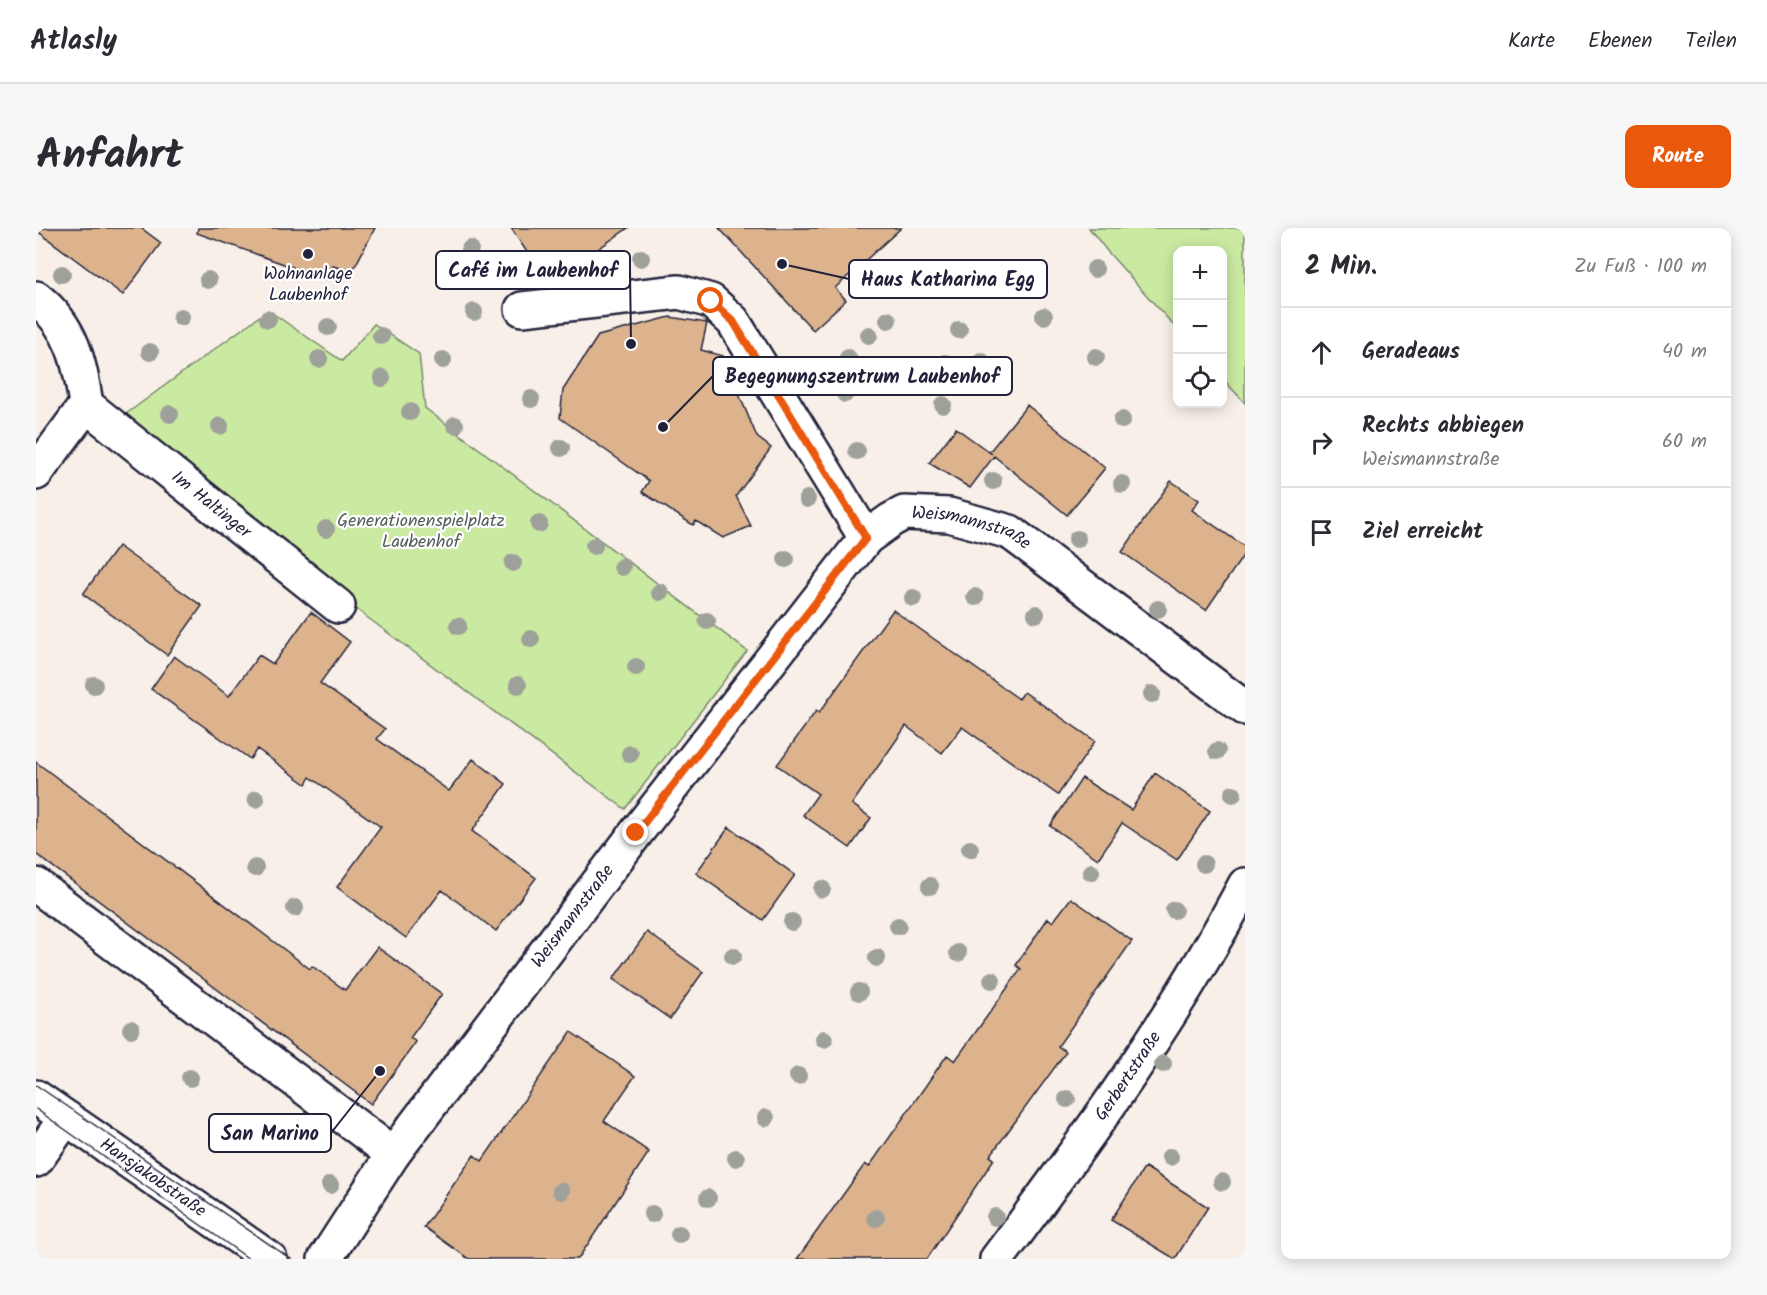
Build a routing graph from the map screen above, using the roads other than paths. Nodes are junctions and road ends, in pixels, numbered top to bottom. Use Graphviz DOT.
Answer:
graph roads {
  1 [pos="36,298"];
  2 [pos="522,309"];
  3 [pos="86,405"];
  4 [pos="36,473"];
  5 [pos="866,538"];
  6 [pos="338,606"];
  7 [pos="1245,708"];
  8 [pos="36,885"];
  9 [pos="1245,885"];
  10 [pos="36,1097"];
  11 [pos="66,1118"];
  12 [pos="393,1154"];
  13 [pos="36,1160"];
  14 [pos="270,1259"];
  15 [pos="325,1259"];
  16 [pos="997,1259"];
  1 -- 3 [label="street"];
  2 -- 5 [label="street"];
  3 -- 4 [label="street"];
  3 -- 6 [label="street, Im Haltinger"];
  5 -- 7 [label="street, Weismannstraße"];
  5 -- 12 [label="street, Weismannstraße"];
  8 -- 12 [label="street"];
  9 -- 16 [label="street, Gerbertstraße"];
  10 -- 11 [label="street, Hansjakobstraße"];
  11 -- 13 [label="street"];
  11 -- 14 [label="street, Hansjakobstraße"];
  12 -- 15 [label="street, Weismannstraße"];
}
